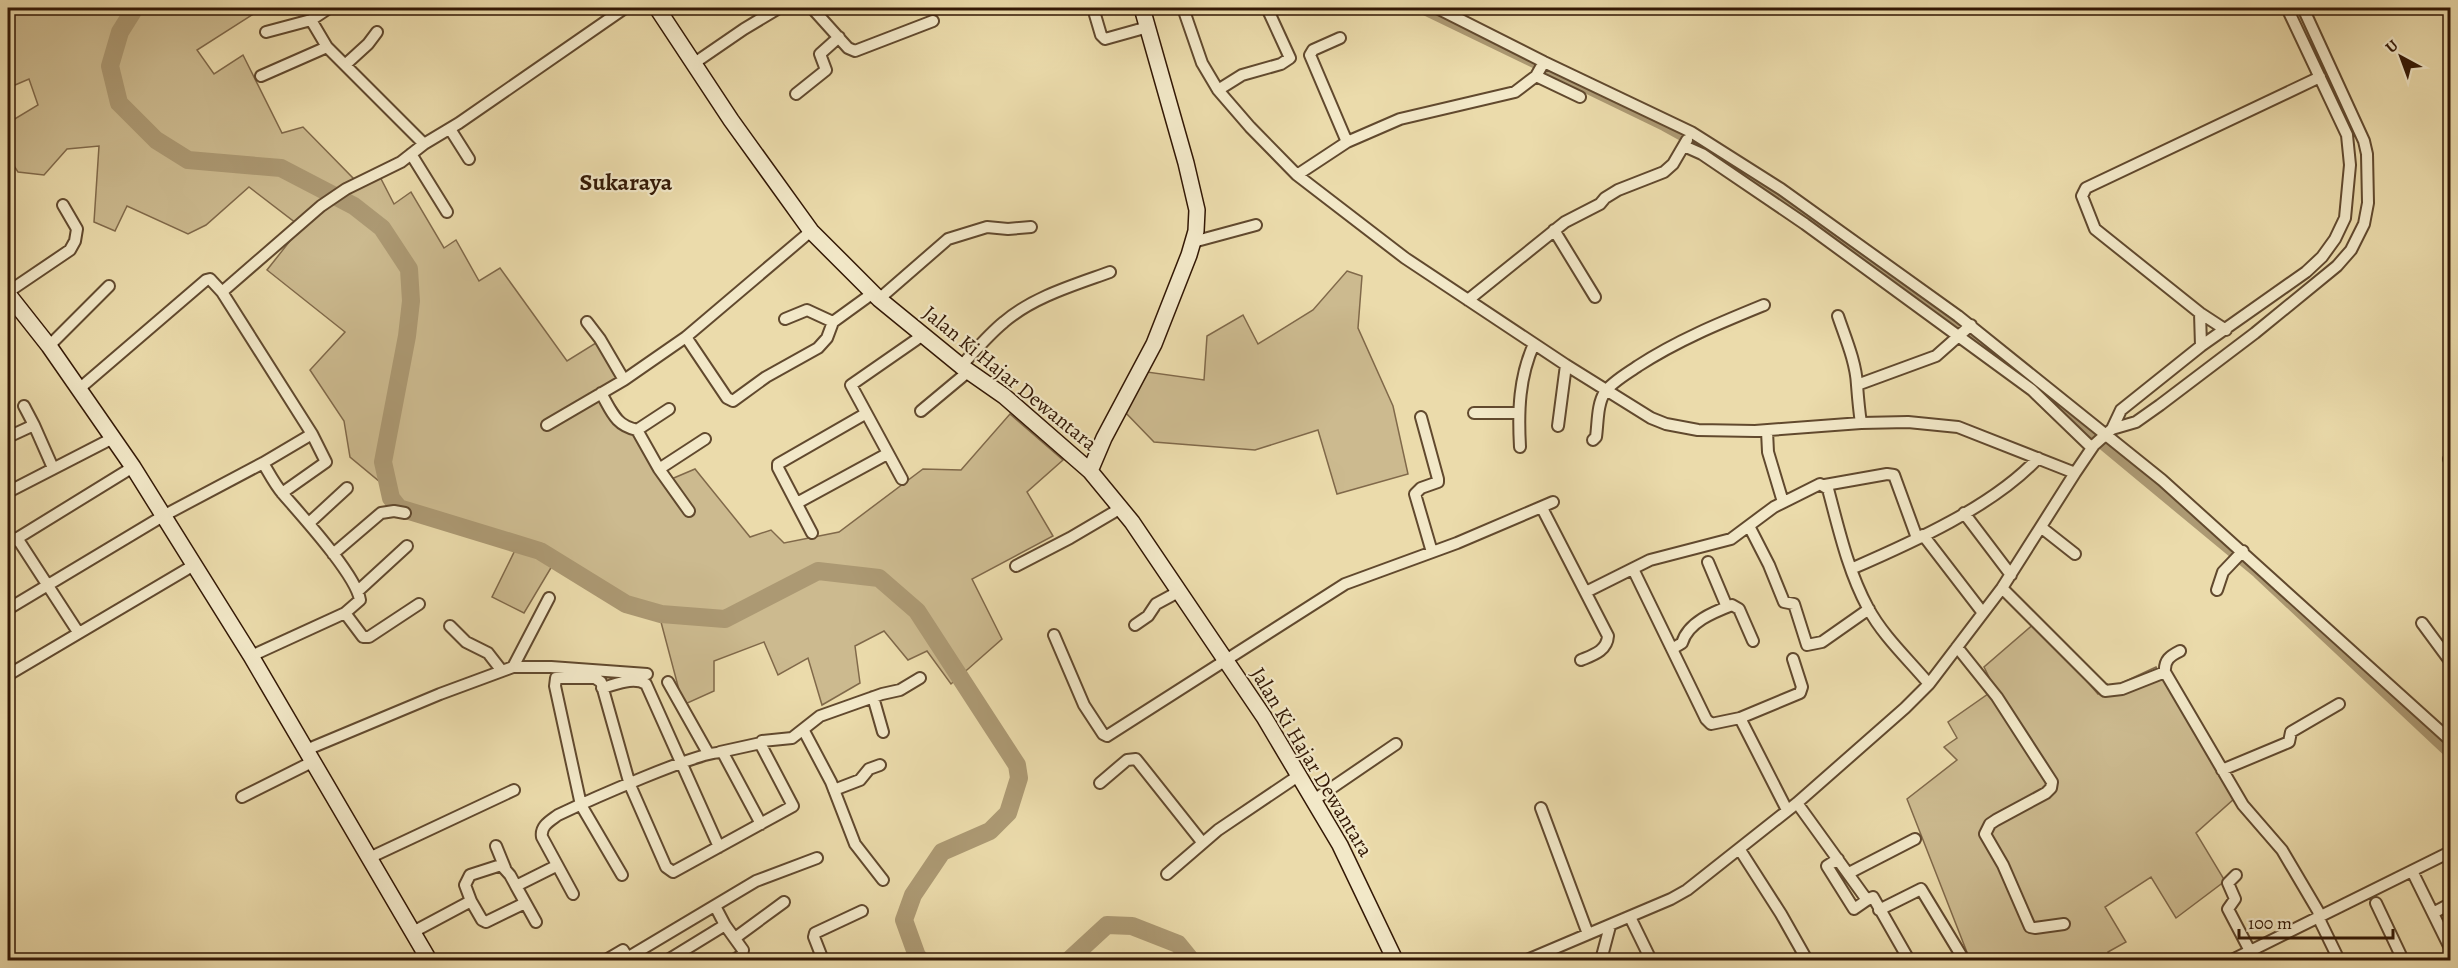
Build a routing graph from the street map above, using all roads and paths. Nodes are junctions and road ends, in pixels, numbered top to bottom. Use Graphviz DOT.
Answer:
graph roads {
  1 [pos="329,8"];
  2 [pos="625,8"];
  3 [pos="657,8"];
  4 [pos="780,8"];
  5 [pos="812,8"];
  6 [pos="1093,8"];
  7 [pos="1142,8"];
  8 [pos="1183,8"];
  9 [pos="1267,8"];
  10 [pos="1437,8"];
  11 [pos="2288,8"];
  12 [pos="2303,8"];
  13 [pos="311,21"];
  14 [pos="933,21"];
  15 [pos="1148,27"];
  16 [pos="266,32"];
  17 [pos="377,32"];
  18 [pos="838,38"];
  19 [pos="1340,38"];
  20 [pos="327,47"];
  21 [pos="693,64"];
  22 [pos="345,65"];
  23 [pos="1540,69"];
  24 [pos="261,76"];
  25 [pos="2320,78"];
  26 [pos="1218,90"];
  27 [pos="796,94"];
  28 [pos="1580,97"];
  29 [pos="450,129"];
  30 [pos="1687,139"];
  31 [pos="1347,142"];
  32 [pos="424,144"];
  33 [pos="411,154"];
  34 [pos="469,159"];
  35 [pos="1297,175"];
  36 [pos="63,205"];
  37 [pos="447,212"];
  38 [pos="1810,219"];
  39 [pos="1256,225"];
  40 [pos="1031,227"];
  41 [pos="1554,230"];
  42 [pos="811,231"];
  43 [pos="1193,242"];
  44 [pos="1110,272"];
  45 [pos="109,286"];
  46 [pos="222,292"];
  47 [pos="8,293"];
  48 [pos="876,296"];
  49 [pos="1595,297"];
  50 [pos="1468,300"];
  51 [pos="1764,305"];
  52 [pos="2200,313"];
  53 [pos="1838,316"];
  54 [pos="2242,318"];
  55 [pos="785,319"];
  56 [pos="587,322"];
  57 [pos="833,322"];
  58 [pos="2226,330"];
  59 [pos="1965,332"];
  60 [pos="2255,333"];
  61 [pos="923,335"];
  62 [pos="686,337"];
  63 [pos="1534,344"];
  64 [pos="49,346"];
  65 [pos="2201,346"];
  66 [pos="1566,365"];
  67 [pos="965,368"];
  68 [pos="624,380"];
  69 [pos="2158,381"];
  70 [pos="1857,385"];
  71 [pos="79,388"];
  72 [pos="1605,391"];
  73 [pos="601,393"];
  74 [pos="2169,397"];
  75 [pos="24,406"];
  76 [pos="669,410"];
  77 [pos="921,411"];
  78 [pos="1474,413"];
  79 [pos="1518,413"];
  80 [pos="865,414"];
  81 [pos="1421,417"];
  82 [pos="1861,423"];
  83 [pos="34,425"];
  84 [pos="547,425"];
  85 [pos="1558,426"];
  86 [pos="637,430"];
  87 [pos="1767,431"];
  88 [pos="312,434"];
  89 [pos="8,437"];
  90 [pos="113,438"];
  91 [pos="705,439"];
  92 [pos="2101,439"];
  93 [pos="1593,440"];
  94 [pos="1520,447"];
  95 [pos="887,454"];
  96 [pos="2034,462"];
  97 [pos="263,463"];
  98 [pos="133,467"];
  99 [pos="53,468"];
  100 [pos="658,469"];
  101 [pos="1090,471"];
  102 [pos="2075,473"];
  103 [pos="902,479"];
  104 [pos="1825,485"];
  105 [pos="347,488"];
  106 [pos="8,492"];
  107 [pos="282,493"];
  108 [pos="1553,502"];
  109 [pos="1783,502"];
  110 [pos="797,503"];
  111 [pos="1120,508"];
  112 [pos="1542,508"];
  113 [pos="689,511"];
  114 [pos="405,513"];
  115 [pos="1964,513"];
  116 [pos="163,516"];
  117 [pos="309,523"];
  118 [pos="1749,526"];
  119 [pos="2042,528"];
  120 [pos="812,533"];
  121 [pos="1920,537"];
  122 [pos="12,541"];
  123 [pos="407,546"];
  124 [pos="1432,552"];
  125 [pos="2242,552"];
  126 [pos="333,554"];
  127 [pos="2075,554"];
  128 [pos="1708,562"];
  129 [pos="194,565"];
  130 [pos="1016,566"];
  131 [pos="1632,569"];
  132 [pos="1851,569"];
  133 [pos="2011,575"];
  134 [pos="46,584"];
  135 [pos="2002,588"];
  136 [pos="2217,590"];
  137 [pos="358,591"];
  138 [pos="1180,591"];
  139 [pos="1586,592"];
  140 [pos="549,598"];
  141 [pos="419,604"];
  142 [pos="1727,607"];
  143 [pos="8,609"];
  144 [pos="1869,609"];
  145 [pos="345,613"];
  146 [pos="1983,613"];
  147 [pos="2422,623"];
  148 [pos="1135,625"];
  149 [pos="450,626"];
  150 [pos="78,632"];
  151 [pos="1054,635"];
  152 [pos="1753,641"];
  153 [pos="1958,647"];
  154 [pos="1672,649"];
  155 [pos="2180,651"];
  156 [pos="251,656"];
  157 [pos="1793,659"];
  158 [pos="1225,660"];
  159 [pos="1581,660"];
  160 [pos="2451,661"];
  161 [pos="513,667"];
  162 [pos="502,671"];
  163 [pos="2164,672"];
  164 [pos="647,674"];
  165 [pos="8,675"];
  166 [pos="920,678"];
  167 [pos="668,682"];
  168 [pos="1929,684"];
  169 [pos="602,688"];
  170 [pos="873,697"];
  171 [pos="2339,704"];
  172 [pos="1740,718"];
  173 [pos="804,730"];
  174 [pos="883,732"];
  175 [pos="2451,740"];
  176 [pos="761,743"];
  177 [pos="1395,744"];
  178 [pos="714,752"];
  179 [pos="309,756"];
  180 [pos="681,763"];
  181 [pos="880,765"];
  182 [pos="2222,770"];
  183 [pos="1298,776"];
  184 [pos="1100,783"];
  185 [pos="630,785"];
  186 [pos="514,790"];
  187 [pos="834,790"];
  188 [pos="242,797"];
  189 [pos="1314,800"];
  190 [pos="1797,803"];
  191 [pos="580,805"];
  192 [pos="1541,808"];
  193 [pos="1787,810"];
  194 [pos="761,824"];
  195 [pos="1915,839"];
  196 [pos="1202,842"];
  197 [pos="496,846"];
  198 [pos="720,847"];
  199 [pos="1740,850"];
  200 [pos="2451,852"];
  201 [pos="369,858"];
  202 [pos="816,858"];
  203 [pos="1838,859"];
  204 [pos="556,866"];
  205 [pos="505,868"];
  206 [pos="2412,871"];
  207 [pos="1849,873"];
  208 [pos="1167,874"];
  209 [pos="622,875"];
  210 [pos="2236,875"];
  211 [pos="883,880"];
  212 [pos="516,886"];
  213 [pos="573,894"];
  214 [pos="1867,900"];
  215 [pos="471,901"];
  216 [pos="784,902"];
  217 [pos="525,903"];
  218 [pos="2376,903"];
  219 [pos="2451,904"];
  220 [pos="715,906"];
  221 [pos="1879,910"];
  222 [pos="862,911"];
  223 [pos="2433,913"];
  224 [pos="1630,917"];
  225 [pos="2320,918"];
  226 [pos="536,922"];
  227 [pos="2064,924"];
  228 [pos="724,925"];
  229 [pos="1610,926"];
  230 [pos="413,932"];
  231 [pos="1588,934"];
  232 [pos="735,938"];
  233 [pos="2451,948"];
  234 [pos="2250,951"];
  235 [pos="628,959"];
  236 [pos="429,960"];
  237 [pos="606,960"];
  238 [pos="668,960"];
  239 [pos="734,960"];
  240 [pos="823,960"];
  241 [pos="1395,960"];
  242 [pos="1527,960"];
  243 [pos="1601,960"];
  244 [pos="1651,960"];
  245 [pos="1807,960"];
  246 [pos="1908,960"];
  247 [pos="1964,960"];
  248 [pos="2232,960"];
  249 [pos="2339,960"];
  250 [pos="2403,960"];
  1 -- 13 [label="street"];
  2 -- 29 [label="street"];
  3 -- 21 [label="street, Jalan Ki Hajar Dewantara"];
  4 -- 21 [label="street"];
  5 -- 18 [label="street"];
  6 -- 15 [label="street"];
  7 -- 15 [label="street"];
  8 -- 26 [label="street"];
  9 -- 26 [label="street"];
  10 -- 23 [label="street"];
  11 -- 25 [label="street"];
  12 -- 60 [label="street"];
  13 -- 16 [label="street"];
  13 -- 20 [label="street"];
  14 -- 18 [label="street"];
  15 -- 43 [label="street"];
  17 -- 22 [label="street"];
  18 -- 27 [label="street"];
  19 -- 31 [label="street"];
  20 -- 22 [label="street"];
  20 -- 24 [label="street"];
  21 -- 42 [label="street, Jalan Ki Hajar Dewantara"];
  22 -- 32 [label="street"];
  23 -- 28 [label="street"];
  23 -- 30 [label="street"];
  23 -- 31 [label="street"];
  25 -- 52 [label="street"];
  25 -- 54 [label="street"];
  26 -- 35 [label="street"];
  29 -- 32 [label="street"];
  29 -- 34 [label="street"];
  30 -- 38 [label="street"];
  30 -- 38 [label="street"];
  30 -- 41 [label="street"];
  31 -- 35 [label="street"];
  32 -- 33 [label="street"];
  33 -- 37 [label="street"];
  33 -- 46 [label="street"];
  35 -- 50 [label="street"];
  36 -- 47 [label="street"];
  38 -- 59 [label="street"];
  38 -- 59 [label="street"];
  39 -- 43 [label="street"];
  40 -- 48 [label="street"];
  41 -- 49 [label="street"];
  41 -- 50 [label="street"];
  42 -- 48 [label="street, Jalan Ki Hajar Dewantara"];
  42 -- 62 [label="street"];
  43 -- 101 [label="street"];
  44 -- 67 [label="street"];
  45 -- 64 [label="street"];
  46 -- 71 [label="street"];
  46 -- 88 [label="street"];
  47 -- 64 [label="street"];
  48 -- 57 [label="street"];
  48 -- 61 [label="street, Jalan Ki Hajar Dewantara"];
  50 -- 63 [label="street"];
  51 -- 72 [label="street"];
  52 -- 58 [label="street"];
  52 -- 65 [label="street"];
  53 -- 70 [label="street"];
  54 -- 58 [label="street"];
  54 -- 60 [label="street"];
  55 -- 57 [label="street"];
  56 -- 68 [label="street"];
  57 -- 62 [label="street"];
  58 -- 65 [label="street"];
  59 -- 70 [label="street"];
  59 -- 92 [label="street"];
  59 -- 92 [label="street"];
  60 -- 74 [label="street"];
  61 -- 67 [label="street, Jalan Ki Hajar Dewantara"];
  61 -- 80 [label="street"];
  62 -- 68 [label="street"];
  63 -- 66 [label="street"];
  63 -- 79 [label="street"];
  64 -- 71 [label="street"];
  65 -- 69 [label="street"];
  66 -- 72 [label="street"];
  66 -- 85 [label="street"];
  67 -- 77 [label="street"];
  67 -- 101 [label="street, Jalan Ki Hajar Dewantara"];
  68 -- 73 [label="street"];
  69 -- 74 [label="street"];
  69 -- 92 [label="street"];
  70 -- 82 [label="street"];
  71 -- 90 [label="street"];
  72 -- 87 [label="street"];
  72 -- 93 [label="street"];
  73 -- 84 [label="street"];
  73 -- 86 [label="street"];
  74 -- 92 [label="street"];
  75 -- 83 [label="street"];
  76 -- 86 [label="street"];
  78 -- 79 [label="street"];
  79 -- 94 [label="street"];
  80 -- 95 [label="street"];
  80 -- 110 [label="street"];
  81 -- 124 [label="street"];
  82 -- 87 [label="street"];
  82 -- 96 [label="street"];
  83 -- 89 [label="street"];
  83 -- 99 [label="street"];
  86 -- 100 [label="street"];
  87 -- 109 [label="street"];
  88 -- 97 [label="street"];
  88 -- 107 [label="street"];
  90 -- 98 [label="street"];
  90 -- 99 [label="street"];
  91 -- 100 [label="street"];
  92 -- 102 [label="street"];
  92 -- 125 [label="street"];
  95 -- 103 [label="street"];
  95 -- 110 [label="street"];
  96 -- 102 [label="street"];
  96 -- 115 [label="street"];
  97 -- 107 [label="street"];
  97 -- 116 [label="street"];
  98 -- 116 [label="street"];
  98 -- 122 [label="street"];
  99 -- 106 [label="street"];
  100 -- 113 [label="street"];
  101 -- 111 [label="street, Jalan Ki Hajar Dewantara"];
  102 -- 119 [label="street"];
  104 -- 109 [label="street"];
  104 -- 121 [label="street"];
  104 -- 132 [label="street"];
  105 -- 117 [label="street"];
  107 -- 117 [label="street"];
  108 -- 112 [label="street"];
  109 -- 118 [label="street"];
  110 -- 120 [label="street"];
  111 -- 130 [label="street"];
  111 -- 138 [label="street, Jalan Ki Hajar Dewantara"];
  112 -- 124 [label="street"];
  112 -- 139 [label="street"];
  114 -- 126 [label="street"];
  115 -- 121 [label="street"];
  115 -- 133 [label="street"];
  116 -- 129 [label="street"];
  116 -- 134 [label="street"];
  117 -- 126 [label="street"];
  118 -- 131 [label="street"];
  118 -- 144 [label="street"];
  119 -- 127 [label="street"];
  119 -- 133 [label="street"];
  121 -- 132 [label="street"];
  121 -- 146 [label="street"];
  122 -- 134 [label="street"];
  123 -- 137 [label="street"];
  124 -- 158 [label="street"];
  125 -- 136 [label="street"];
  125 -- 175 [label="street"];
  126 -- 137 [label="street"];
  128 -- 142 [label="street"];
  129 -- 150 [label="street"];
  129 -- 156 [label="street"];
  131 -- 139 [label="street"];
  131 -- 154 [label="street"];
  132 -- 144 [label="street"];
  133 -- 135 [label="street"];
  134 -- 143 [label="street"];
  134 -- 150 [label="street"];
  135 -- 146 [label="street"];
  135 -- 163 [label="street"];
  137 -- 145 [label="street"];
  138 -- 148 [label="street"];
  138 -- 158 [label="street, Jalan Ki Hajar Dewantara"];
  139 -- 159 [label="street"];
  140 -- 161 [label="street"];
  141 -- 145 [label="street"];
  142 -- 152 [label="street"];
  142 -- 154 [label="street"];
  144 -- 168 [label="street"];
  145 -- 156 [label="street"];
  146 -- 153 [label="street"];
  147 -- 160 [label="street"];
  149 -- 162 [label="street"];
  150 -- 165 [label="street"];
  151 -- 158 [label="street"];
  153 -- 168 [label="street"];
  153 -- 227 [label="street"];
  154 -- 172 [label="street"];
  155 -- 163 [label="street"];
  156 -- 179 [label="street"];
  157 -- 172 [label="street"];
  158 -- 183 [label="street, Jalan Ki Hajar Dewantara"];
  161 -- 162 [label="street"];
  161 -- 164 [label="street"];
  162 -- 179 [label="street"];
  163 -- 182 [label="street"];
  166 -- 170 [label="street"];
  167 -- 178 [label="street"];
  168 -- 190 [label="street"];
  169 -- 180 [label="street"];
  169 -- 185 [label="street"];
  169 -- 191 [label="street"];
  170 -- 173 [label="street"];
  170 -- 174 [label="street"];
  171 -- 182 [label="street"];
  172 -- 193 [label="street"];
  173 -- 176 [label="street"];
  173 -- 187 [label="street"];
  176 -- 178 [label="street"];
  176 -- 194 [label="street"];
  177 -- 189 [label="street"];
  178 -- 180 [label="street"];
  178 -- 194 [label="street"];
  179 -- 188 [label="street"];
  179 -- 201 [label="street"];
  180 -- 185 [label="street"];
  180 -- 198 [label="street"];
  181 -- 187 [label="street"];
  182 -- 225 [label="street"];
  183 -- 189 [label="street, Jalan Ki Hajar Dewantara"];
  183 -- 196 [label="street"];
  184 -- 196 [label="street"];
  185 -- 191 [label="street"];
  185 -- 198 [label="street"];
  186 -- 201 [label="street"];
  187 -- 211 [label="street"];
  189 -- 241 [label="street, Jalan Ki Hajar Dewantara"];
  190 -- 193 [label="street"];
  190 -- 203 [label="street"];
  191 -- 204 [label="street"];
  191 -- 209 [label="street"];
  192 -- 231 [label="street"];
  193 -- 199 [label="street"];
  194 -- 198 [label="street"];
  195 -- 207 [label="street"];
  196 -- 208 [label="street"];
  197 -- 205 [label="street"];
  199 -- 224 [label="street"];
  199 -- 245 [label="street"];
  200 -- 206 [label="street"];
  201 -- 230 [label="street"];
  202 -- 220 [label="street"];
  203 -- 207 [label="street"];
  203 -- 214 [label="street"];
  204 -- 212 [label="street"];
  204 -- 213 [label="street"];
  205 -- 212 [label="street"];
  205 -- 215 [label="street"];
  206 -- 223 [label="street"];
  206 -- 225 [label="street"];
  207 -- 214 [label="street"];
  210 -- 234 [label="street"];
  212 -- 217 [label="street"];
  214 -- 221 [label="street"];
  215 -- 217 [label="street"];
  215 -- 230 [label="street"];
  216 -- 232 [label="street"];
  217 -- 226 [label="street"];
  218 -- 250 [label="street"];
  219 -- 223 [label="street"];
  220 -- 228 [label="street"];
  220 -- 235 [label="street"];
  221 -- 246 [label="street"];
  221 -- 247 [label="street"];
  222 -- 240 [label="street"];
  223 -- 233 [label="street"];
  224 -- 229 [label="street"];
  224 -- 244 [label="street"];
  225 -- 234 [label="street"];
  225 -- 249 [label="street"];
  228 -- 232 [label="street"];
  228 -- 238 [label="street"];
  229 -- 231 [label="street"];
  229 -- 243 [label="street"];
  230 -- 236 [label="street"];
  231 -- 242 [label="street"];
  232 -- 239 [label="street"];
  234 -- 248 [label="street"];
  235 -- 237 [label="street"];
}
